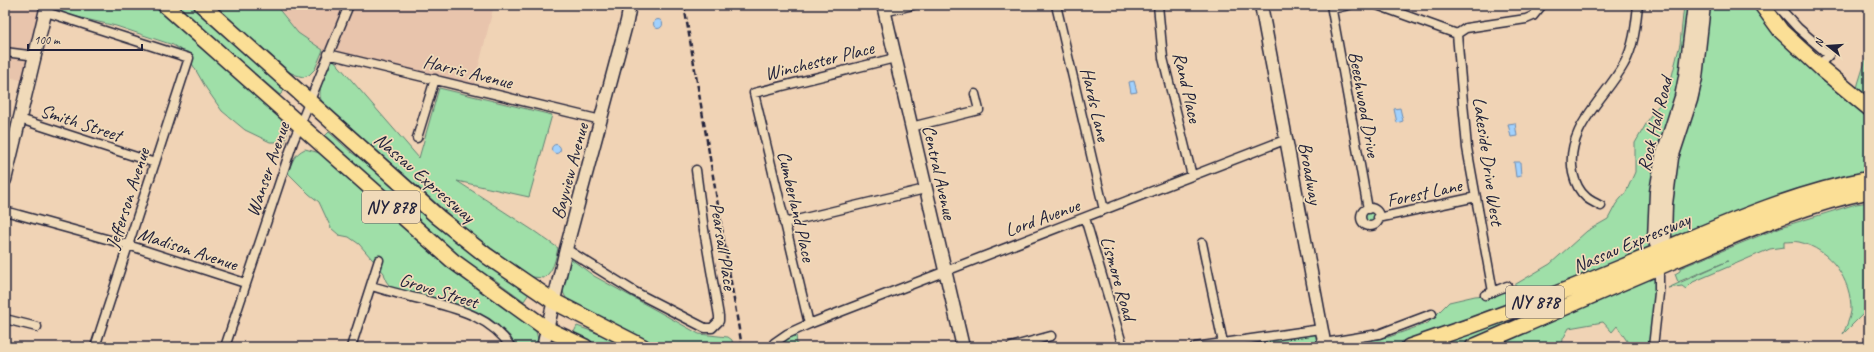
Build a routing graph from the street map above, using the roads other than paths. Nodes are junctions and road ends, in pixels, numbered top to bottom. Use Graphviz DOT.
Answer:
graph roads {
  1 [pos="165,5"];
  2 [pos="202,5"];
  3 [pos="349,5"];
  4 [pos="630,5"];
  5 [pos="913,5"];
  6 [pos="1056,5"];
  7 [pos="1158,5"];
  8 [pos="1261,5"];
  9 [pos="1349,5"];
  10 [pos="1377,5"];
  11 [pos="1542,5"];
  12 [pos="1638,5"];
  13 [pos="1694,5"];
  14 [pos="1704,5"];
  15 [pos="1762,5"];
  16 [pos="1777,5"];
  17 [pos="1331,7"];
  18 [pos="46,8"];
  19 [pos="884,8"];
  20 [pos="1457,34"];
  21 [pos="5,52"];
  22 [pos="328,54"];
  23 [pos="36,56"];
  24 [pos="895,58"];
  25 [pos="1819,65"];
  26 [pos="435,79"];
  27 [pos="975,94"];
  28 [pos="755,96"];
  29 [pos="309,100"];
  30 [pos="1869,108"];
  31 [pos="20,119"];
  32 [pos="601,120"];
  33 [pos="299,125"];
  34 [pos="911,126"];
  35 [pos="418,138"];
  36 [pos="1287,139"];
  37 [pos="154,163"];
  38 [pos="696,170"];
  39 [pos="1192,176"];
  40 [pos="1869,178"];
  41 [pos="5,180"];
  42 [pos="925,189"];
  43 [pos="1869,191"];
  44 [pos="1476,197"];
  45 [pos="1601,206"];
  46 [pos="1368,209"];
  47 [pos="1104,210"];
  48 [pos="5,211"];
  49 [pos="1085,218"];
  50 [pos="1378,218"];
  51 [pos="784,223"];
  52 [pos="1202,243"];
  53 [pos="128,245"];
  54 [pos="566,249"];
  55 [pos="1659,259"];
  56 [pos="379,260"];
  57 [pos="944,271"];
  58 [pos="245,283"];
  59 [pos="371,286"];
  60 [pos="1507,286"];
  61 [pos="1493,292"];
  62 [pos="1485,295"];
  63 [pos="553,301"];
  64 [pos="1432,314"];
  65 [pos="5,318"];
  66 [pos="809,324"];
  67 [pos="37,327"];
  68 [pos="547,329"];
  69 [pos="1321,329"];
  70 [pos="1051,336"];
  71 [pos="774,343"];
  72 [pos="1223,343"];
  73 [pos="1324,345"];
  74 [pos="95,347"];
  75 [pos="225,347"];
  76 [pos="351,347"];
  77 [pos="511,347"];
  78 [pos="543,347"];
  79 [pos="586,347"];
  80 [pos="643,347"];
  81 [pos="963,347"];
  82 [pos="1011,347"];
  83 [pos="1123,347"];
  84 [pos="1196,347"];
  85 [pos="1409,347"];
  86 [pos="1473,347"];
  87 [pos="1653,347"];
  1 -- 33 [label="highway, NY 878"];
  2 -- 29 [label="highway, Nassau Expressway / NY 878"];
  3 -- 22 [label="street, Wanser Avenue"];
  4 -- 32 [label="street, Bayview Avenue"];
  5 -- 19 [label="street"];
  6 -- 47 [label="street, Hards Lane"];
  7 -- 39 [label="street, Rand Place"];
  8 -- 36 [label="street, Broadway"];
  9 -- 17 [label="street"];
  10 -- 20 [label="street"];
  11 -- 20 [label="street"];
  12 -- 45 [label="street"];
  13 -- 55 [label="street, Rock Hall Road"];
  14 -- 55 [label="street, Rock Hall Road"];
  15 -- 25 [label="highway"];
  16 -- 25 [label="street"];
  17 -- 46 [label="street, Beechwood Drive"];
  18 -- 23 [label="street"];
  18 -- 37 [label="street, Jefferson Avenue"];
  19 -- 24 [label="street, Central Avenue"];
  20 -- 44 [label="street, Lakeside Drive West"];
  21 -- 23 [label="street"];
  22 -- 26 [label="street, Harris Avenue"];
  22 -- 29 [label="street, Wanser Avenue"];
  23 -- 31 [label="street"];
  24 -- 28 [label="street, Winchester Place"];
  24 -- 34 [label="street, Central Avenue"];
  25 -- 30 [label="highway"];
  26 -- 32 [label="street, Harris Avenue"];
  26 -- 35 [label="street"];
  27 -- 34 [label="street"];
  28 -- 51 [label="street, Cumberland Place"];
  29 -- 33 [label="street, Wanser Avenue"];
  29 -- 63 [label="highway, Nassau Expressway / NY 878"];
  31 -- 37 [label="street, Smith Street"];
  31 -- 41 [label="street"];
  32 -- 54 [label="street, Bayview Avenue"];
  33 -- 58 [label="street, Wanser Avenue"];
  33 -- 68 [label="highway, NY 878"];
  34 -- 42 [label="street, Central Avenue"];
  36 -- 39 [label="street, Lord Avenue"];
  36 -- 69 [label="street, Broadway"];
  37 -- 53 [label="street, Jefferson Avenue"];
  38 -- 54 [label="street, Pearsall Place"];
  39 -- 47 [label="street, Lord Avenue"];
  40 -- 55 [label="highway, Nassau Expressway / NY 878"];
  42 -- 51 [label="street"];
  42 -- 57 [label="street, Central Avenue"];
  43 -- 55 [label="highway, Nassau Expressway / NY 878"];
  44 -- 50 [label="street, Forest Lane"];
  44 -- 61 [label="street, Lakeside Drive West"];
  46 -- 50 [label="street, Forest Lane"];
  46 -- 50 [label="street, Forest Lane"];
  47 -- 49 [label="street, Lord Avenue"];
  48 -- 53 [label="street, Madison Avenue"];
  49 -- 57 [label="street, Lord Avenue"];
  49 -- 83 [label="street, Lismore Road"];
  51 -- 66 [label="street, Cumberland Place"];
  52 -- 72 [label="street"];
  53 -- 58 [label="street, Madison Avenue"];
  53 -- 74 [label="street, Jefferson Avenue"];
  54 -- 63 [label="street, Bayview Avenue"];
  55 -- 85 [label="highway, Nassau Expressway / NY 878"];
  55 -- 86 [label="highway, Nassau Expressway / NY 878"];
  55 -- 87 [label="street, Rock Hall Road"];
  56 -- 59 [label="street"];
  57 -- 66 [label="street, Lord Avenue"];
  57 -- 81 [label="street, Central Avenue"];
  58 -- 75 [label="street, Wanser Avenue"];
  59 -- 76 [label="street"];
  59 -- 77 [label="street, Grove Street"];
  60 -- 61 [label="street"];
  61 -- 62 [label="street"];
  63 -- 68 [label="street, Bayview Avenue"];
  63 -- 80 [label="highway, Nassau Expressway / NY 878"];
  64 -- 73 [label="street"];
  65 -- 67 [label="street"];
  66 -- 71 [label="street, Lord Avenue"];
  68 -- 78 [label="street, Bayview Avenue"];
  68 -- 79 [label="highway, NY 878"];
  69 -- 72 [label="street"];
  69 -- 73 [label="street, Broadway"];
  70 -- 82 [label="street"];
  72 -- 84 [label="street"];
}
